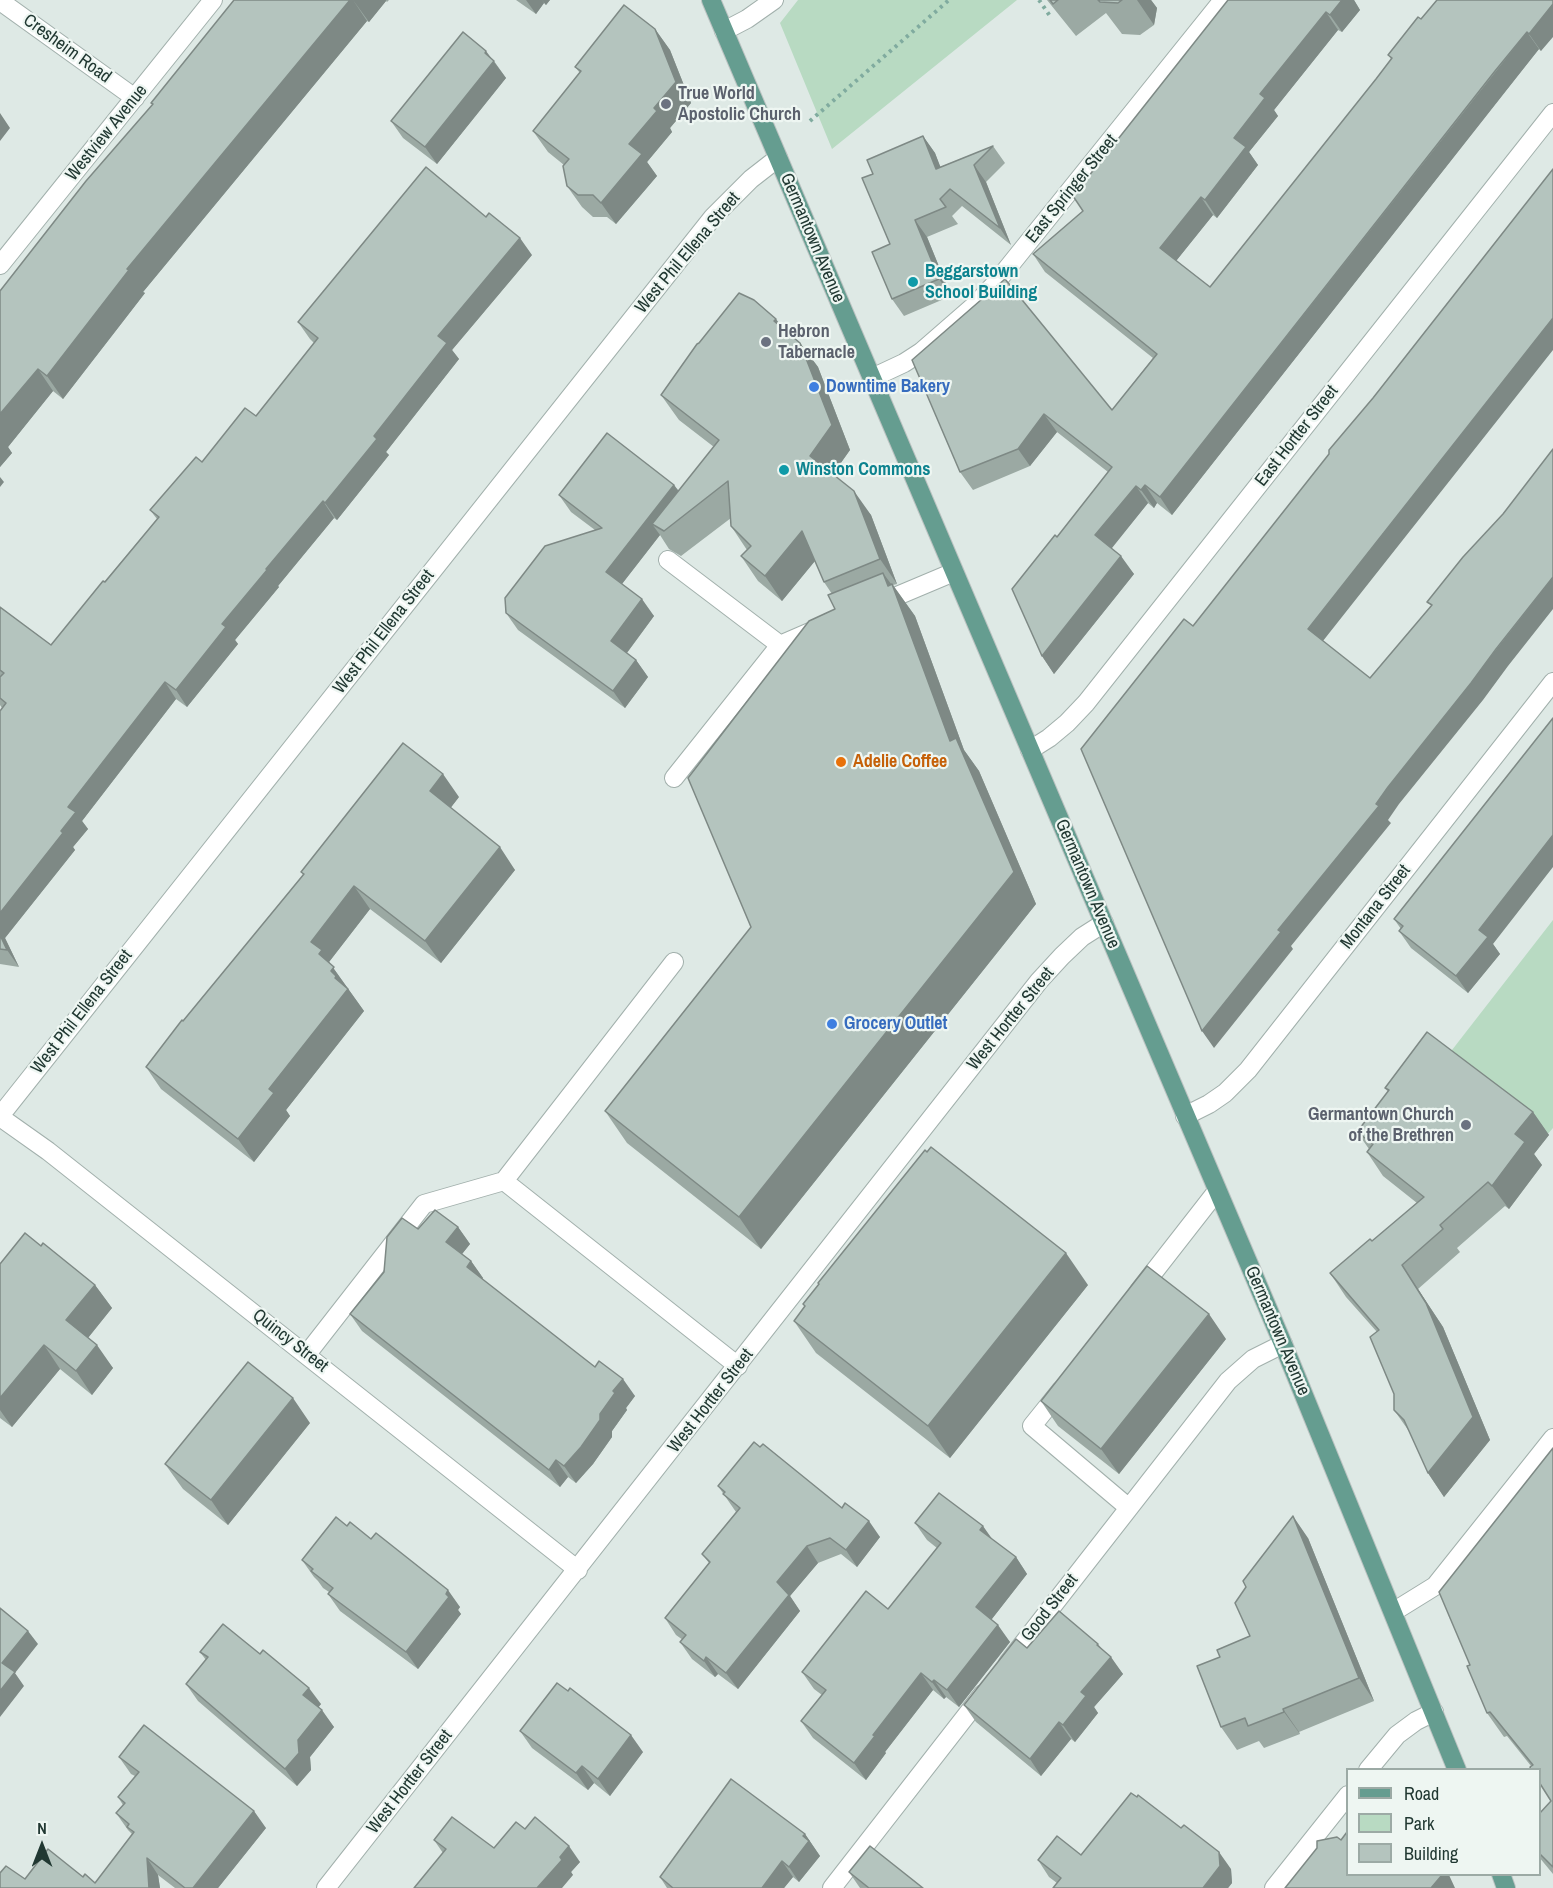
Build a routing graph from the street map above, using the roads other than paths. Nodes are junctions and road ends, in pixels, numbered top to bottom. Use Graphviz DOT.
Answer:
graph roads {
  1 [pos="213,0"];
  2 [pos="711,0"];
  3 [pos="774,0"];
  4 [pos="1223,0"];
  5 [pos="0,1"];
  6 [pos="724,31"];
  7 [pos="135,98"];
  8 [pos="1553,113"];
  9 [pos="778,158"];
  10 [pos="0,265"];
  11 [pos="872,378"];
  12 [pos="668,560"];
  13 [pos="954,572"];
  14 [pos="862,610"];
  15 [pos="831,623"];
  16 [pos="780,645"];
  17 [pos="1553,682"];
  18 [pos="1030,750"];
  19 [pos="674,778"];
  20 [pos="1104,923"];
  21 [pos="674,962"];
  22 [pos="0,1116"];
  23 [pos="1185,1116"];
  24 [pos="504,1181"];
  25 [pos="1218,1191"];
  26 [pos="1127,1305"];
  27 [pos="1283,1344"];
  28 [pos="307,1354"];
  29 [pos="738,1366"];
  30 [pos="1069,1380"];
  31 [pos="1553,1437"];
  32 [pos="1129,1508"];
  33 [pos="578,1570"];
  34 [pos="1393,1612"];
  35 [pos="1434,1712"];
  36 [pos="1370,1768"];
  37 [pos="1456,1768"];
  38 [pos="1346,1796"];
  39 [pos="326,1888"];
  40 [pos="832,1888"];
  41 [pos="1274,1888"];
  1 -- 7 [label="street, Westview Avenue"];
  2 -- 6 [label="main road, Germantown Avenue"];
  3 -- 6 [label="street"];
  4 -- 11 [label="street, East Springer Street"];
  5 -- 7 [label="street, Cresheim Road"];
  6 -- 9 [label="main road, Germantown Avenue"];
  7 -- 10 [label="street, Westview Avenue"];
  8 -- 18 [label="street, East Hortter Street"];
  9 -- 11 [label="main road, Germantown Avenue"];
  9 -- 22 [label="street, West Phil Ellena Street"];
  11 -- 13 [label="main road, Germantown Avenue"];
  12 -- 16 [label="street"];
  13 -- 14 [label="street"];
  13 -- 18 [label="main road, Germantown Avenue"];
  15 -- 16 [label="street"];
  16 -- 19 [label="street"];
  17 -- 23 [label="street, Montana Street"];
  18 -- 20 [label="main road, Germantown Avenue"];
  20 -- 23 [label="main road, Germantown Avenue"];
  20 -- 29 [label="street, West Hortter Street"];
  21 -- 24 [label="street"];
  22 -- 28 [label="street, Quincy Street"];
  23 -- 25 [label="main road, Germantown Avenue"];
  24 -- 28 [label="street"];
  24 -- 29 [label="street"];
  25 -- 26 [label="street"];
  25 -- 27 [label="main road, Germantown Avenue"];
  27 -- 32 [label="street, Good Street"];
  27 -- 34 [label="main road, Germantown Avenue"];
  28 -- 33 [label="street, Quincy Street"];
  29 -- 33 [label="street, West Hortter Street"];
  30 -- 32 [label="street"];
  31 -- 34 [label="street"];
  32 -- 40 [label="street, Good Street"];
  33 -- 39 [label="street, West Hortter Street"];
  34 -- 35 [label="main road, Germantown Avenue"];
  35 -- 36 [label="street"];
  35 -- 37 [label="main road, Germantown Avenue"];
  38 -- 41 [label="street"];
}
